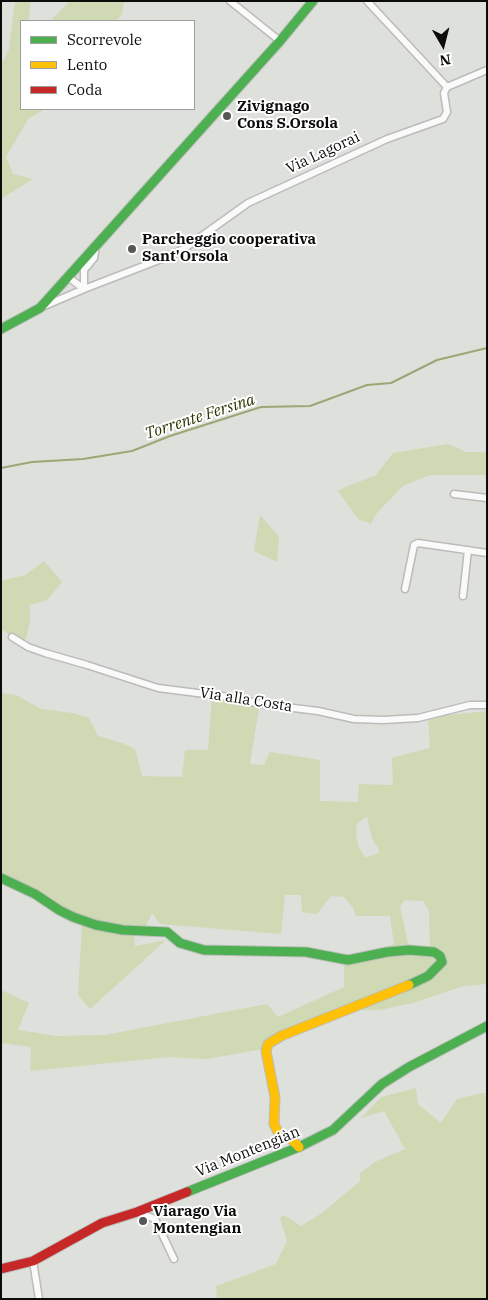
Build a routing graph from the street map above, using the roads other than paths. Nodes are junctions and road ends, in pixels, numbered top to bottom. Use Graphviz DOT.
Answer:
graph roads {
  1 [pos="230,1"];
  2 [pos="313,1"];
  3 [pos="366,1"];
  4 [pos="280,41"];
  5 [pos="487,70"];
  6 [pos="447,87"];
  7 [pos="96,246"];
  8 [pos="68,277"];
  9 [pos="84,289"];
  10 [pos="40,308"];
  11 [pos="1,329"];
  12 [pos="454,494"];
  13 [pos="487,498"];
  14 [pos="468,550"];
  15 [pos="487,553"];
  16 [pos="404,589"];
  17 [pos="463,596"];
  18 [pos="12,637"];
  19 [pos="487,705"];
  20 [pos="1,878"];
  21 [pos="487,1026"];
  22 [pos="299,1147"];
  23 [pos="137,1212"];
  24 [pos="174,1259"];
  25 [pos="33,1262"];
  26 [pos="1,1269"];
  27 [pos="38,1299"];
  1 -- 4 [label="street"];
  2 -- 4 [label="street, Via Lagorai"];
  3 -- 6 [label="street"];
  4 -- 7 [label="street, Via Lagorai"];
  5 -- 6 [label="street"];
  6 -- 9 [label="street, Via Lagorai"];
  7 -- 8 [label="street, Via Lagorai"];
  7 -- 9 [label="street, Via Lagorai"];
  8 -- 9 [label="street"];
  8 -- 10 [label="street, Via Lagorai"];
  9 -- 10 [label="street, Via Lagorai"];
  10 -- 11 [label="street, Via Lagorai"];
  12 -- 13 [label="street"];
  14 -- 15 [label="street"];
  14 -- 16 [label="street"];
  14 -- 17 [label="street"];
  18 -- 19 [label="street, Via alla Costa"];
  20 -- 22 [label="street"];
  21 -- 22 [label="street, Via Montengiàn"];
  22 -- 23 [label="street, Via Montengiàn"];
  23 -- 24 [label="street"];
  23 -- 25 [label="street, Via Montengiàn"];
  25 -- 26 [label="street, Via Montengiàn"];
  25 -- 27 [label="street"];
}
